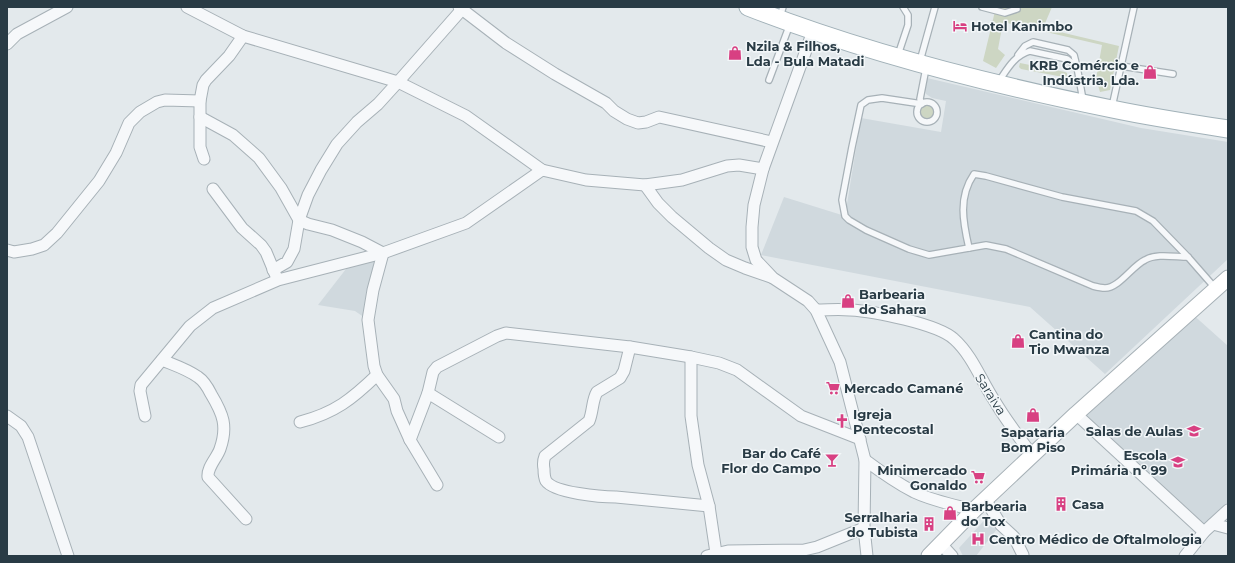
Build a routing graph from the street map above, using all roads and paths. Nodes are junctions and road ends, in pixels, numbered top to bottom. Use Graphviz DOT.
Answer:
graph roads {
  1 [pos="67,7"];
  2 [pos="188,7"];
  3 [pos="903,7"];
  4 [pos="935,7"];
  5 [pos="982,7"];
  6 [pos="1134,7"];
  7 [pos="462,8"];
  8 [pos="758,9"];
  9 [pos="1017,9"];
  10 [pos="784,16"];
  11 [pos="813,32"];
  12 [pos="243,36"];
  13 [pos="7,44"];
  14 [pos="1018,56"];
  15 [pos="898,58"];
  16 [pos="923,64"];
  17 [pos="1121,66"];
  18 [pos="1077,67"];
  19 [pos="1173,74"];
  20 [pos="769,80"];
  21 [pos="398,82"];
  22 [pos="997,83"];
  23 [pos="200,101"];
  24 [pos="1083,102"];
  25 [pos="1112,109"];
  26 [pos="200,117"];
  27 [pos="1228,129"];
  28 [pos="772,142"];
  29 [pos="204,159"];
  30 [pos="763,169"];
  31 [pos="542,170"];
  32 [pos="645,185"];
  33 [pos="213,189"];
  34 [pos="299,220"];
  35 [pos="969,248"];
  36 [pos="7,250"];
  37 [pos="383,253"];
  38 [pos="1188,257"];
  39 [pos="276,275"];
  40 [pos="773,278"];
  41 [pos="1228,278"];
  42 [pos="1216,289"];
  43 [pos="816,310"];
  44 [pos="630,347"];
  45 [pos="692,357"];
  46 [pos="162,360"];
  47 [pos="377,375"];
  48 [pos="428,393"];
  49 [pos="1076,414"];
  50 [pos="7,416"];
  51 [pos="145,416"];
  52 [pos="300,422"];
  53 [pos="499,437"];
  54 [pos="860,439"];
  55 [pos="410,440"];
  56 [pos="1032,455"];
  57 [pos="865,460"];
  58 [pos="437,485"];
  59 [pos="985,499"];
  60 [pos="709,506"];
  61 [pos="974,510"];
  62 [pos="1228,510"];
  63 [pos="246,519"];
  64 [pos="1213,524"];
  65 [pos="864,528"];
  66 [pos="1228,528"];
  67 [pos="1204,532"];
  68 [pos="941,544"];
  69 [pos="711,554"];
  70 [pos="1024,555"];
  71 [pos="68,556"];
  72 [pos="867,556"];
  73 [pos="929,556"];
  74 [pos="952,556"];
  75 [pos="1185,556"];
  1 -- 13 [label="street"];
  2 -- 12 [label="street"];
  3 -- 15 [label="lane"];
  4 -- 16 [label="lane"];
  5 -- 9 [label="lane"];
  6 -- 17 [label="lane"];
  7 -- 21 [label="street"];
  7 -- 28 [label="street"];
  8 -- 10 [label="main road"];
  10 -- 11 [label="main road"];
  10 -- 20 [label="lane"];
  11 -- 15 [label="main road"];
  11 -- 28 [label="street"];
  12 -- 21 [label="street"];
  12 -- 23 [label="street"];
  14 -- 18 [label="lane"];
  14 -- 18 [label="lane"];
  14 -- 22 [label="lane"];
  15 -- 16 [label="main road"];
  16 -- 22 [label="main road"];
  16 -- 35 [label="lane"];
  17 -- 19 [label="lane"];
  17 -- 25 [label="lane"];
  18 -- 24 [label="lane"];
  21 -- 31 [label="street"];
  21 -- 34 [label="street"];
  22 -- 24 [label="main road"];
  23 -- 26 [label="street"];
  23 -- 36 [label="street"];
  24 -- 25 [label="main road"];
  25 -- 27 [label="main road"];
  26 -- 29 [label="street"];
  26 -- 34 [label="street"];
  28 -- 30 [label="street"];
  30 -- 32 [label="street"];
  30 -- 40 [label="street"];
  31 -- 32 [label="street"];
  31 -- 37 [label="street"];
  32 -- 40 [label="street"];
  33 -- 39 [label="street"];
  34 -- 37 [label="street"];
  34 -- 39 [label="street"];
  35 -- 38 [label="lane"];
  35 -- 38 [label="lane"];
  37 -- 39 [label="street"];
  37 -- 47 [label="street"];
  38 -- 42 [label="lane"];
  39 -- 46 [label="street"];
  40 -- 43 [label="street"];
  41 -- 42 [label="main road"];
  42 -- 49 [label="main road"];
  43 -- 54 [label="street"];
  43 -- 56 [label="street"];
  44 -- 45 [label="street"];
  44 -- 48 [label="street"];
  44 -- 60 [label="street"];
  45 -- 54 [label="street"];
  45 -- 60 [label="street"];
  46 -- 51 [label="street"];
  46 -- 63 [label="street"];
  47 -- 52 [label="street"];
  47 -- 55 [label="street"];
  48 -- 53 [label="street"];
  48 -- 55 [label="street"];
  49 -- 56 [label="main road"];
  49 -- 67 [label="street"];
  50 -- 71 [label="street"];
  54 -- 57 [label="street"];
  55 -- 58 [label="street"];
  56 -- 59 [label="main road"];
  57 -- 61 [label="street"];
  57 -- 65 [label="street"];
  59 -- 61 [label="main road"];
  59 -- 70 [label="street"];
  60 -- 69 [label="street"];
  61 -- 68 [label="main road"];
  62 -- 64 [label="street"];
  64 -- 66 [label="street"];
  64 -- 67 [label="street"];
  65 -- 69 [label="street"];
  65 -- 72 [label="street"];
  67 -- 75 [label="street"];
  68 -- 73 [label="main road"];
  68 -- 74 [label="street"];
}
